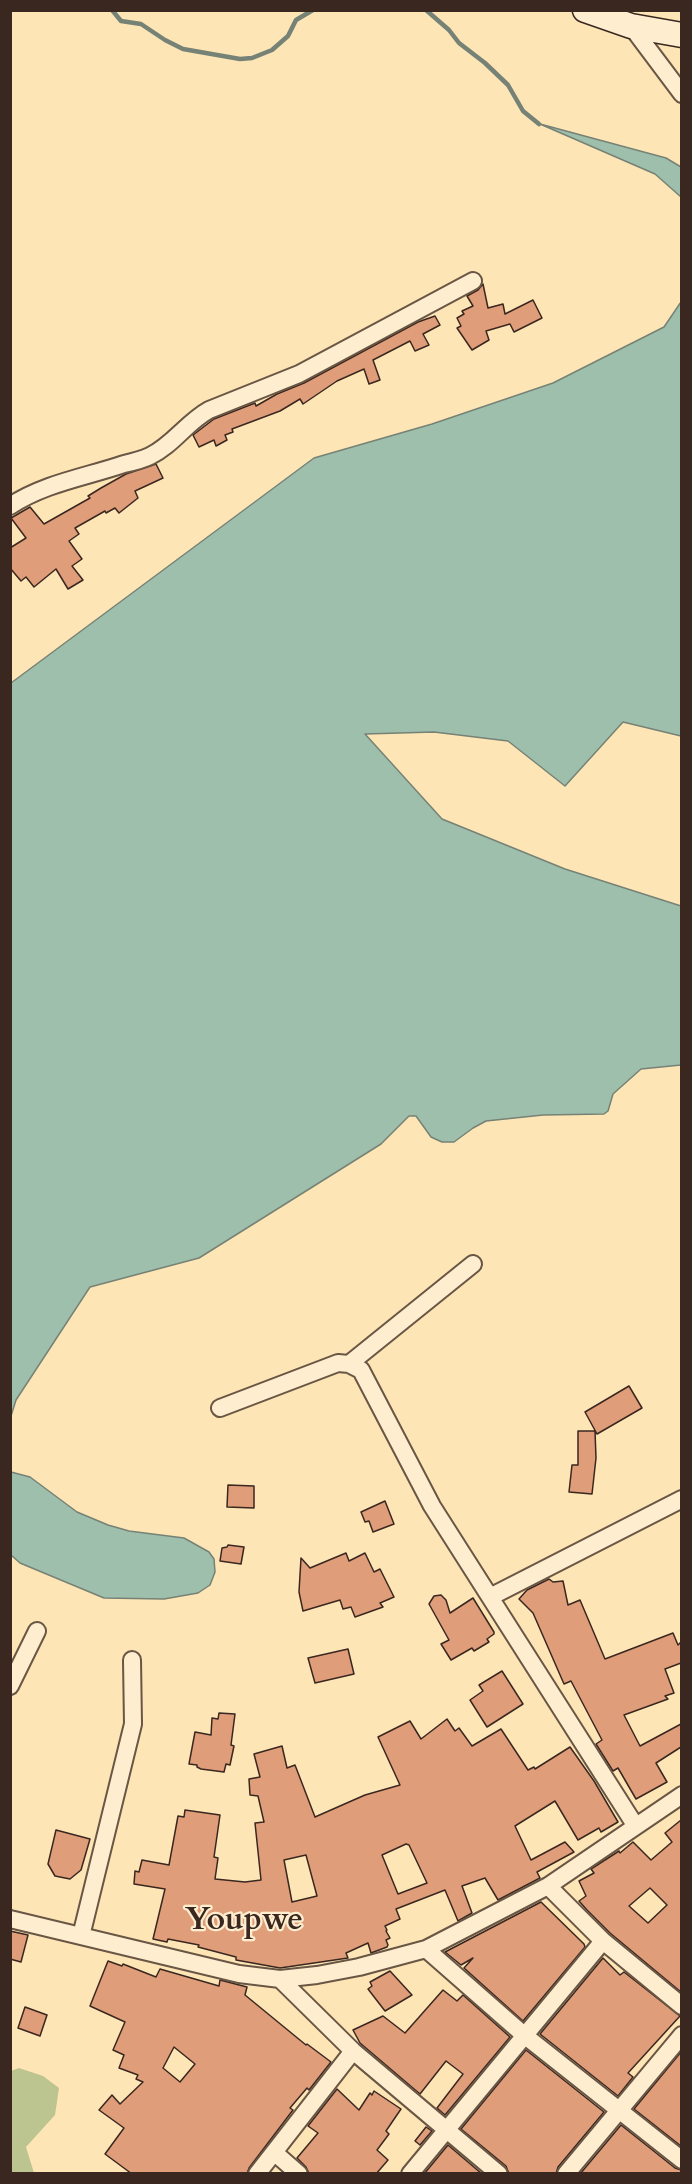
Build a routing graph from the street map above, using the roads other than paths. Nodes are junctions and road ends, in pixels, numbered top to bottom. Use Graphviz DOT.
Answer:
graph roads {
  1 [pos="585,10"];
  2 [pos="632,26"];
  3 [pos="681,35"];
  4 [pos="681,94"];
  5 [pos="473,281"];
  6 [pos="10,506"];
  7 [pos="473,1264"];
  8 [pos="349,1364"];
  9 [pos="220,1408"];
  10 [pos="681,1499"];
  11 [pos="490,1597"];
  12 [pos="37,1631"];
  13 [pos="132,1660"];
  14 [pos="10,1686"];
  15 [pos="681,1795"];
  16 [pos="635,1825"];
  17 [pos="548,1886"];
  18 [pos="10,1919"];
  19 [pos="81,1936"];
  20 [pos="603,1941"];
  21 [pos="426,1949"];
  22 [pos="280,1979"];
  23 [pos="681,2006"];
  24 [pos="524,2035"];
  25 [pos="681,2036"];
  26 [pos="353,2051"];
  27 [pos="617,2110"];
  28 [pos="448,2130"];
  29 [pos="274,2153"];
  30 [pos="681,2160"];
  31 [pos="257,2174"];
  32 [pos="299,2174"];
  33 [pos="410,2174"];
  34 [pos="499,2174"];
  35 [pos="566,2174"];
  1 -- 2 [label="main road"];
  2 -- 3 [label="main road"];
  2 -- 4 [label="street"];
  5 -- 6 [label="street"];
  7 -- 8 [label="street"];
  8 -- 9 [label="street"];
  8 -- 11 [label="street"];
  10 -- 11 [label="street"];
  11 -- 16 [label="street"];
  12 -- 14 [label="street"];
  13 -- 19 [label="street"];
  15 -- 16 [label="street"];
  16 -- 17 [label="street"];
  17 -- 20 [label="street"];
  17 -- 21 [label="street"];
  18 -- 19 [label="street"];
  19 -- 22 [label="street"];
  20 -- 23 [label="street"];
  20 -- 24 [label="street"];
  21 -- 22 [label="street"];
  21 -- 24 [label="street"];
  22 -- 26 [label="street"];
  24 -- 27 [label="street"];
  24 -- 28 [label="street"];
  25 -- 27 [label="street"];
  26 -- 28 [label="street"];
  26 -- 29 [label="street"];
  27 -- 30 [label="street"];
  27 -- 35 [label="street"];
  28 -- 33 [label="street"];
  28 -- 34 [label="street"];
  29 -- 31 [label="street"];
  29 -- 32 [label="street"];
}
